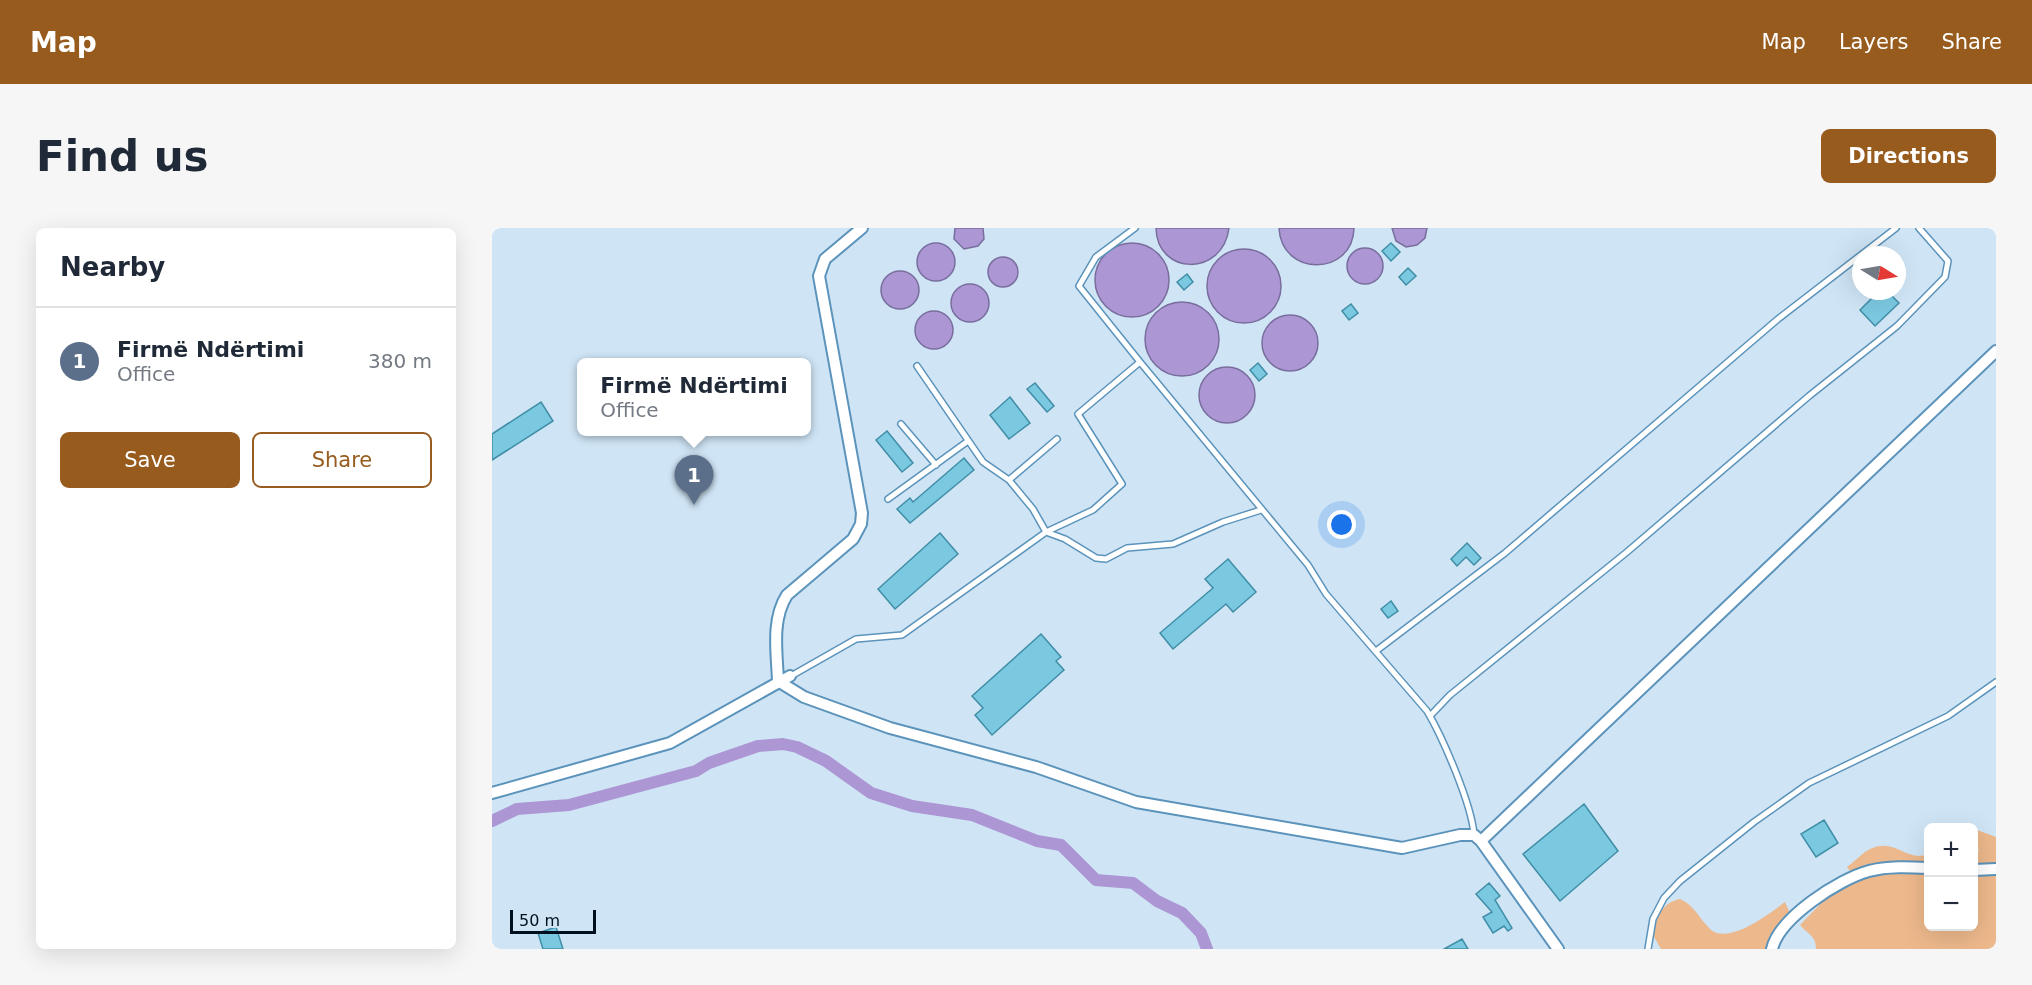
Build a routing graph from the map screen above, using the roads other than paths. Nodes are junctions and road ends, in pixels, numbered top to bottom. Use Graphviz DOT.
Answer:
graph roads {
  1 [pos="862,228"];
  2 [pos="1135,228"];
  3 [pos="1896,228"];
  4 [pos="1918,228"];
  5 [pos="1996,351"];
  6 [pos="1140,362"];
  7 [pos="917,366"];
  8 [pos="902,424"];
  9 [pos="1057,439"];
  10 [pos="968,441"];
  11 [pos="936,465"];
  12 [pos="1009,480"];
  13 [pos="888,499"];
  14 [pos="1261,510"];
  15 [pos="1046,531"];
  16 [pos="1376,651"];
  17 [pos="790,676"];
  18 [pos="778,681"];
  19 [pos="1996,682"];
  20 [pos="1430,716"];
  21 [pos="492,793"];
  22 [pos="1478,838"];
  23 [pos="1924,868"];
  24 [pos="1996,869"];
  25 [pos="1978,870"];
  26 [pos="1558,949"];
  27 [pos="1648,949"];
  28 [pos="1772,949"];
  1 -- 18 [label="street"];
  2 -- 6 [label="lane"];
  3 -- 16 [label="lane"];
  4 -- 20 [label="lane"];
  5 -- 22 [label="street"];
  6 -- 14 [label="lane"];
  6 -- 15 [label="lane"];
  7 -- 10 [label="lane"];
  8 -- 11 [label="lane"];
  9 -- 12 [label="lane"];
  10 -- 11 [label="lane"];
  10 -- 12 [label="lane"];
  11 -- 13 [label="lane"];
  12 -- 15 [label="lane"];
  14 -- 15 [label="lane"];
  14 -- 16 [label="lane"];
  15 -- 17 [label="lane"];
  16 -- 20 [label="lane"];
  17 -- 18 [label="street"];
  18 -- 21 [label="street"];
  18 -- 22 [label="street"];
  19 -- 27 [label="lane"];
  20 -- 22 [label="lane"];
  22 -- 26 [label="street"];
  23 -- 28 [label="street"];
  24 -- 25 [label="street"];
}
